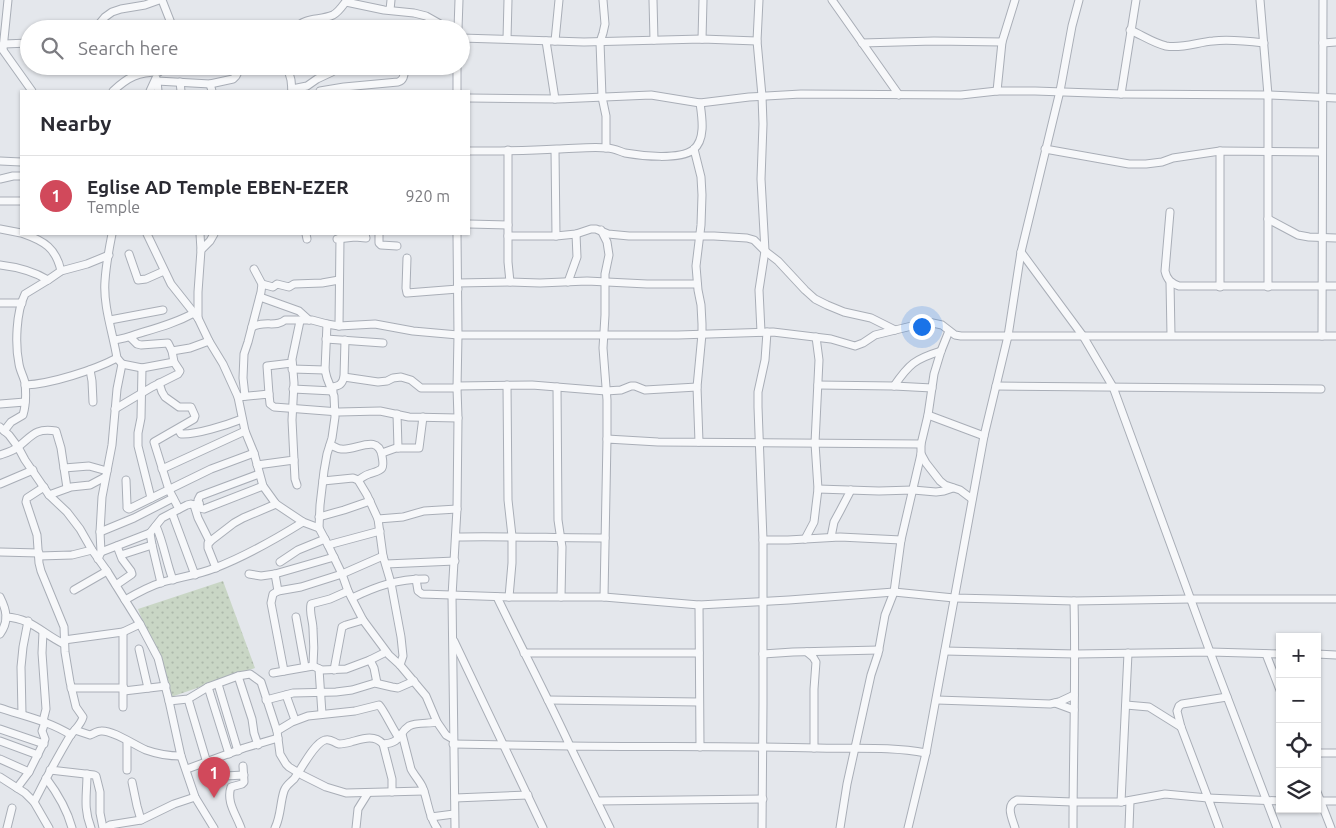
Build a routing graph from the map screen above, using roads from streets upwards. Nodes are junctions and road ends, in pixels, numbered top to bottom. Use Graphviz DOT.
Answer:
graph roads {
  1 [pos="8,0"];
  2 [pos="161,0"];
  3 [pos="392,0"];
  4 [pos="459,0"];
  5 [pos="508,0"];
  6 [pos="559,0"];
  7 [pos="602,0"];
  8 [pos="653,0"];
  9 [pos="703,0"];
  10 [pos="759,0"];
  11 [pos="832,0"];
  12 [pos="1015,0"];
  13 [pos="1079,0"];
  14 [pos="1136,0"];
  15 [pos="1260,0"];
  16 [pos="1323,0"];
  17 [pos="346,1"];
  18 [pos="390,10"];
  19 [pos="103,20"];
  20 [pos="170,20"];
  21 [pos="306,20"];
  22 [pos="433,20"];
  23 [pos="458,20"];
  24 [pos="1130,30"];
  25 [pos="470,38"];
  26 [pos="507,39"];
  27 [pos="702,39"];
  28 [pos="654,40"];
  29 [pos="546,41"];
  30 [pos="555,41"];
  31 [pos="757,41"];
  32 [pos="600,42"];
  33 [pos="1002,42"];
  34 [pos="1336,42"];
  35 [pos="862,43"];
  36 [pos="1264,43"];
  37 [pos="1323,43"];
  38 [pos="20,44"];
  39 [pos="2,46"];
  40 [pos="20,75"];
  41 [pos="20,75"];
  42 [pos="136,75"];
  43 [pos="158,75"];
  44 [pos="158,75"];
  45 [pos="161,75"];
  46 [pos="236,75"];
  47 [pos="289,75"];
  48 [pos="326,75"];
  49 [pos="404,75"];
  50 [pos="457,75"];
  51 [pos="315,80"];
  52 [pos="180,82"];
  53 [pos="211,88"];
  54 [pos="31,90"];
  55 [pos="115,90"];
  56 [pos="150,90"];
  57 [pos="158,90"];
  58 [pos="181,90"];
  59 [pos="292,90"];
  60 [pos="318,90"];
  61 [pos="324,90"];
  62 [pos="457,90"];
  63 [pos="997,91"];
  64 [pos="1060,91"];
  65 [pos="1121,94"];
  66 [pos="899,95"];
  67 [pos="1268,95"];
  68 [pos="762,96"];
  69 [pos="602,97"];
  70 [pos="1323,97"];
  71 [pos="470,98"];
  72 [pos="1336,98"];
  73 [pos="555,99"];
  74 [pos="700,103"];
  75 [pos="606,148"];
  76 [pos="694,149"];
  77 [pos="1045,149"];
  78 [pos="470,150"];
  79 [pos="508,150"];
  80 [pos="555,150"];
  81 [pos="1220,151"];
  82 [pos="1268,151"];
  83 [pos="1322,152"];
  84 [pos="0,160"];
  85 [pos="20,162"];
  86 [pos="20,176"];
  87 [pos="0,179"];
  88 [pos="0,201"];
  89 [pos="20,201"];
  90 [pos="1170,212"];
  91 [pos="1268,219"];
  92 [pos="470,224"];
  93 [pos="508,225"];
  94 [pos="0,229"];
  95 [pos="601,230"];
  96 [pos="20,232"];
  97 [pos="576,234"];
  98 [pos="28,235"];
  99 [pos="112,235"];
  100 [pos="148,235"];
  101 [pos="200,235"];
  102 [pos="213,235"];
  103 [pos="365,235"];
  104 [pos="379,235"];
  105 [pos="457,235"];
  106 [pos="508,236"];
  107 [pos="556,236"];
  108 [pos="699,236"];
  109 [pos="1322,238"];
  110 [pos="1336,238"];
  111 [pos="397,246"];
  112 [pos="201,250"];
  113 [pos="765,251"];
  114 [pos="1021,252"];
  115 [pos="129,254"];
  116 [pos="109,255"];
  117 [pos="407,258"];
  118 [pos="0,266"];
  119 [pos="254,270"];
  120 [pos="61,271"];
  121 [pos="164,271"];
  122 [pos="48,280"];
  123 [pos="339,280"];
  124 [pos="605,281"];
  125 [pos="510,282"];
  126 [pos="568,282"];
  127 [pos="1170,282"];
  128 [pos="262,284"];
  129 [pos="697,284"];
  130 [pos="458,286"];
  131 [pos="1322,286"];
  132 [pos="1336,286"];
  133 [pos="1220,287"];
  134 [pos="1268,287"];
  135 [pos="260,297"];
  136 [pos="0,303"];
  137 [pos="22,303"];
  138 [pos="163,310"];
  139 [pos="196,316"];
  140 [pos="110,320"];
  141 [pos="308,320"];
  142 [pos="300,321"];
  143 [pos="327,324"];
  144 [pos="339,326"];
  145 [pos="252,327"];
  146 [pos="895,330"];
  147 [pos="949,331"];
  148 [pos="764,332"];
  149 [pos="702,334"];
  150 [pos="458,335"];
  151 [pos="604,335"];
  152 [pos="1170,335"];
  153 [pos="1008,336"];
  154 [pos="1083,336"];
  155 [pos="1322,336"];
  156 [pos="1336,336"];
  157 [pos="130,337"];
  158 [pos="816,337"];
  159 [pos="326,339"];
  160 [pos="114,340"];
  161 [pos="345,340"];
  162 [pos="209,341"];
  163 [pos="383,343"];
  164 [pos="172,351"];
  165 [pos="941,351"];
  166 [pos="120,361"];
  167 [pos="174,362"];
  168 [pos="292,366"];
  169 [pos="142,368"];
  170 [pos="90,370"];
  171 [pos="325,370"];
  172 [pos="344,377"];
  173 [pos="159,383"];
  174 [pos="25,385"];
  175 [pos="507,385"];
  176 [pos="818,385"];
  177 [pos="557,386"];
  178 [pos="894,386"];
  179 [pos="996,386"];
  180 [pos="457,387"];
  181 [pos="697,387"];
  182 [pos="1113,387"];
  183 [pos="932,388"];
  184 [pos="293,389"];
  185 [pos="332,389"];
  186 [pos="1321,389"];
  187 [pos="606,391"];
  188 [pos="141,394"];
  189 [pos="269,394"];
  190 [pos="241,397"];
  191 [pos="25,402"];
  192 [pos="93,402"];
  193 [pos="0,404"];
  194 [pos="292,408"];
  195 [pos="115,409"];
  196 [pos="335,412"];
  197 [pos="397,414"];
  198 [pos="928,415"];
  199 [pos="422,417"];
  200 [pos="458,418"];
  201 [pos="242,419"];
  202 [pos="2,429"];
  203 [pos="178,429"];
  204 [pos="245,431"];
  205 [pos="984,436"];
  206 [pos="607,439"];
  207 [pos="699,442"];
  208 [pos="759,442"];
  209 [pos="815,444"];
  210 [pos="921,444"];
  211 [pos="330,445"];
  212 [pos="18,447"];
  213 [pos="398,448"];
  214 [pos="254,453"];
  215 [pos="382,453"];
  216 [pos="921,454"];
  217 [pos="0,455"];
  218 [pos="294,460"];
  219 [pos="257,464"];
  220 [pos="64,468"];
  221 [pos="162,469"];
  222 [pos="33,470"];
  223 [pos="106,474"];
  224 [pos="259,474"];
  225 [pos="126,480"];
  226 [pos="358,480"];
  227 [pos="323,481"];
  228 [pos="0,484"];
  229 [pos="297,485"];
  230 [pos="263,486"];
  231 [pos="44,487"];
  232 [pos="67,488"];
  233 [pos="953,488"];
  234 [pos="818,489"];
  235 [pos="169,490"];
  236 [pos="215,490"];
  237 [pos="850,490"];
  238 [pos="913,490"];
  239 [pos="49,495"];
  240 [pos="151,498"];
  241 [pos="173,498"];
  242 [pos="972,499"];
  243 [pos="370,501"];
  244 [pos="196,504"];
  245 [pos="218,504"];
  246 [pos="276,504"];
  247 [pos="179,509"];
  248 [pos="457,509"];
  249 [pos="172,513"];
  250 [pos="319,517"];
  251 [pos="378,519"];
  252 [pos="303,522"];
  253 [pos="156,526"];
  254 [pos="319,528"];
  255 [pos="380,531"];
  256 [pos="100,532"];
  257 [pos="150,533"];
  258 [pos="512,536"];
  259 [pos="456,537"];
  260 [pos="831,537"];
  261 [pos="560,538"];
  262 [pos="605,538"];
  263 [pos="805,539"];
  264 [pos="762,540"];
  265 [pos="901,540"];
  266 [pos="210,542"];
  267 [pos="327,542"];
  268 [pos="152,545"];
  269 [pos="117,546"];
  270 [pos="92,550"];
  271 [pos="0,552"];
  272 [pos="39,554"];
  273 [pos="100,555"];
  274 [pos="121,555"];
  275 [pos="384,556"];
  276 [pos="334,557"];
  277 [pos="454,561"];
  278 [pos="280,562"];
  279 [pos="386,564"];
  280 [pos="216,568"];
  281 [pos="107,571"];
  282 [pos="249,574"];
  283 [pos="275,574"];
  284 [pos="342,574"];
  285 [pos="195,575"];
  286 [pos="416,579"];
  287 [pos="425,579"];
  288 [pos="173,580"];
  289 [pos="161,583"];
  290 [pos="391,583"];
  291 [pos="116,585"];
  292 [pos="74,590"];
  293 [pos="278,591"];
  294 [pos="894,592"];
  295 [pos="350,595"];
  296 [pos="452,596"];
  297 [pos="604,596"];
  298 [pos="0,597"];
  299 [pos="497,597"];
  300 [pos="509,597"];
  301 [pos="560,597"];
  302 [pos="954,598"];
  303 [pos="1190,599"];
  304 [pos="1336,599"];
  305 [pos="125,600"];
  306 [pos="1074,601"];
  307 [pos="762,602"];
  308 [pos="698,605"];
  309 [pos="6,617"];
  310 [pos="296,617"];
  311 [pos="363,620"];
  312 [pos="28,621"];
  313 [pos="140,624"];
  314 [pos="43,632"];
  315 [pos="123,632"];
  316 [pos="0,634"];
  317 [pos="452,638"];
  318 [pos="64,642"];
  319 [pos="139,649"];
  320 [pos="879,650"];
  321 [pos="386,652"];
  322 [pos="807,652"];
  323 [pos="945,652"];
  324 [pos="1210,652"];
  325 [pos="524,653"];
  326 [pos="699,653"];
  327 [pos="1128,653"];
  328 [pos="763,654"];
  329 [pos="1076,654"];
  330 [pos="1266,654"];
  331 [pos="1276,654"];
  332 [pos="1321,654"];
  333 [pos="1336,655"];
  334 [pos="370,660"];
  335 [pos="400,665"];
  336 [pos="312,667"];
  337 [pos="334,670"];
  338 [pos="284,671"];
  339 [pos="273,673"];
  340 [pos="238,676"];
  341 [pos="1276,680"];
  342 [pos="414,681"];
  343 [pos="377,683"];
  344 [pos="218,684"];
  345 [pos="166,686"];
  346 [pos="208,687"];
  347 [pos="71,688"];
  348 [pos="148,688"];
  349 [pos="124,689"];
  350 [pos="320,692"];
  351 [pos="286,695"];
  352 [pos="1074,695"];
  353 [pos="1227,697"];
  354 [pos="188,699"];
  355 [pos="266,700"];
  356 [pos="548,700"];
  357 [pos="937,700"];
  358 [pos="169,701"];
  359 [pos="699,702"];
  360 [pos="1054,703"];
  361 [pos="1126,705"];
  362 [pos="123,707"];
  363 [pos="0,708"];
  364 [pos="1074,710"];
  365 [pos="22,714"];
  366 [pos="322,714"];
  367 [pos="295,720"];
  368 [pos="44,721"];
  369 [pos="437,722"];
  370 [pos="1181,727"];
  371 [pos="0,729"];
  372 [pos="73,732"];
  373 [pos="277,735"];
  374 [pos="400,736"];
  375 [pos="127,741"];
  376 [pos="453,741"];
  377 [pos="0,742"];
  378 [pos="44,744"];
  379 [pos="383,744"];
  380 [pos="258,745"];
  381 [pos="504,745"];
  382 [pos="570,746"];
  383 [pos="700,747"];
  384 [pos="763,747"];
  385 [pos="814,748"];
  386 [pos="855,749"];
  387 [pos="238,751"];
  388 [pos="926,753"];
  389 [pos="1321,753"];
  390 [pos="1336,753"];
  391 [pos="229,754"];
  392 [pos="38,755"];
  393 [pos="181,756"];
  394 [pos="0,759"];
  395 [pos="207,763"];
  396 [pos="243,766"];
  397 [pos="187,769"];
  398 [pos="50,770"];
  399 [pos="127,770"];
  400 [pos="29,772"];
  401 [pos="298,772"];
  402 [pos="87,774"];
  403 [pos="244,775"];
  404 [pos="0,777"];
  405 [pos="46,778"];
  406 [pos="219,778"];
  407 [pos="132,782"];
  408 [pos="17,788"];
  409 [pos="424,791"];
  410 [pos="392,792"];
  411 [pos="368,793"];
  412 [pos="528,795"];
  413 [pos="195,797"];
  414 [pos="455,798"];
  415 [pos="1208,798"];
  416 [pos="763,799"];
  417 [pos="1321,800"];
  418 [pos="1336,800"];
  419 [pos="597,801"];
  420 [pos="1130,801"];
  421 [pos="1267,801"];
  422 [pos="1276,801"];
  423 [pos="34,802"];
  424 [pos="1073,802"];
  425 [pos="1121,802"];
  426 [pos="1321,805"];
  427 [pos="12,808"];
  428 [pos="454,814"];
  429 [pos="431,817"];
  430 [pos="141,820"];
  431 [pos="7,828"];
  432 [pos="49,828"];
  433 [pos="72,828"];
  434 [pos="91,828"];
  435 [pos="104,828"];
  436 [pos="214,828"];
  437 [pos="241,828"];
  438 [pos="275,828"];
  439 [pos="355,828"];
  440 [pos="437,828"];
  441 [pos="455,828"];
  442 [pos="544,828"];
  443 [pos="610,828"];
  444 [pos="762,828"];
  445 [pos="840,828"];
  446 [pos="908,828"];
  447 [pos="1015,828"];
  448 [pos="1073,828"];
  449 [pos="1129,828"];
  450 [pos="1219,828"];
  451 [pos="1277,828"];
  452 [pos="1331,828"];
  1 -- 39 [label="street"];
  2 -- 19 [label="street"];
  2 -- 20 [label="street"];
  3 -- 18 [label="street"];
  4 -- 23 [label="street"];
  5 -- 26 [label="street"];
  6 -- 30 [label="street"];
  7 -- 32 [label="street"];
  8 -- 28 [label="street"];
  9 -- 27 [label="street"];
  10 -- 31 [label="street"];
  11 -- 35 [label="street"];
  12 -- 33 [label="street"];
  13 -- 64 [label="street"];
  14 -- 24 [label="street"];
  15 -- 36 [label="street"];
  16 -- 37 [label="street"];
  17 -- 18 [label="street"];
  17 -- 21 [label="street"];
  18 -- 22 [label="street"];
  24 -- 36 [label="street"];
  24 -- 65 [label="street"];
  25 -- 26 [label="street"];
  26 -- 29 [label="street"];
  27 -- 28 [label="street"];
  27 -- 31 [label="street"];
  28 -- 32 [label="street"];
  29 -- 30 [label="street"];
  29 -- 73 [label="street"];
  30 -- 32 [label="street"];
  31 -- 68 [label="street"];
  32 -- 69 [label="street"];
  33 -- 35 [label="street"];
  33 -- 63 [label="street"];
  34 -- 37 [label="street"];
  35 -- 66 [label="street"];
  36 -- 67 [label="street"];
  37 -- 70 [label="street"];
  38 -- 39 [label="street"];
  39 -- 41 [label="street"];
  40 -- 54 [label="street"];
  42 -- 55 [label="street"];
  43 -- 56 [label="street"];
  44 -- 57 [label="street"];
  45 -- 52 [label="street"];
  46 -- 53 [label="street"];
  47 -- 59 [label="street"];
  48 -- 51 [label="street"];
  49 -- 61 [label="street"];
  50 -- 62 [label="street"];
  51 -- 59 [label="street"];
  51 -- 60 [label="street"];
  52 -- 53 [label="street"];
  52 -- 58 [label="street"];
  63 -- 64 [label="street"];
  63 -- 66 [label="street"];
  64 -- 65 [label="street"];
  64 -- 77 [label="street"];
  65 -- 67 [label="street"];
  66 -- 68 [label="street"];
  67 -- 70 [label="street"];
  67 -- 82 [label="street"];
  68 -- 74 [label="street"];
  68 -- 113 [label="street"];
  69 -- 73 [label="street"];
  69 -- 74 [label="street"];
  69 -- 75 [label="street"];
  70 -- 72 [label="street"];
  70 -- 83 [label="street"];
  71 -- 73 [label="street"];
  74 -- 76 [label="street"];
  75 -- 76 [label="street"];
  75 -- 80 [label="street"];
  76 -- 108 [label="street"];
  77 -- 81 [label="street"];
  77 -- 114 [label="street"];
  78 -- 79 [label="street"];
  79 -- 80 [label="street"];
  79 -- 93 [label="street"];
  80 -- 107 [label="street"];
  81 -- 82 [label="street"];
  81 -- 133 [label="street"];
  82 -- 83 [label="street"];
  82 -- 91 [label="street"];
  83 -- 109 [label="street"];
  84 -- 85 [label="street"];
  86 -- 87 [label="street"];
  88 -- 89 [label="street"];
  90 -- 127 [label="street"];
  91 -- 109 [label="street"];
  91 -- 134 [label="street"];
  92 -- 93 [label="street"];
  93 -- 106 [label="street"];
  94 -- 96 [label="street"];
  95 -- 97 [label="street"];
  95 -- 108 [label="street"];
  95 -- 124 [label="street"];
  97 -- 107 [label="street"];
  97 -- 126 [label="street"];
  98 -- 120 [label="street"];
  99 -- 116 [label="street"];
  100 -- 121 [label="street"];
  101 -- 112 [label="street"];
  102 -- 112 [label="street"];
  103 -- 123 [label="street"];
  104 -- 111 [label="street"];
  105 -- 130 [label="street"];
  106 -- 107 [label="street"];
  106 -- 125 [label="street"];
  108 -- 113 [label="street"];
  108 -- 129 [label="street"];
  109 -- 110 [label="street"];
  109 -- 131 [label="street"];
  112 -- 139 [label="street"];
  113 -- 146 [label="street"];
  113 -- 148 [label="street"];
  114 -- 153 [label="street"];
  114 -- 154 [label="street"];
  115 -- 121 [label="street"];
  116 -- 120 [label="street"];
  116 -- 140 [label="street"];
  117 -- 130 [label="street"];
  118 -- 122 [label="street"];
  119 -- 128 [label="street"];
  120 -- 122 [label="street"];
  121 -- 139 [label="street"];
  122 -- 137 [label="street"];
  123 -- 128 [label="street"];
  123 -- 144 [label="street"];
  124 -- 126 [label="street"];
  124 -- 129 [label="street"];
  124 -- 151 [label="street"];
  125 -- 126 [label="street"];
  125 -- 130 [label="street"];
  127 -- 133 [label="street"];
  127 -- 152 [label="street"];
  128 -- 135 [label="street"];
  129 -- 149 [label="street"];
  130 -- 150 [label="street"];
  131 -- 132 [label="street"];
  131 -- 134 [label="street"];
  131 -- 155 [label="street"];
  133 -- 134 [label="street"];
  135 -- 141 [label="street"];
  135 -- 145 [label="street"];
  136 -- 137 [label="street"];
  137 -- 174 [label="street"];
  138 -- 140 [label="street"];
  139 -- 157 [label="street"];
  139 -- 162 [label="street"];
  140 -- 160 [label="street"];
  141 -- 142 [label="street"];
  141 -- 143 [label="street"];
  142 -- 145 [label="street"];
  142 -- 168 [label="street"];
  143 -- 144 [label="street"];
  143 -- 159 [label="street"];
  144 -- 150 [label="street"];
  145 -- 190 [label="street"];
  146 -- 147 [label="street"];
  146 -- 158 [label="street"];
  147 -- 153 [label="street"];
  147 -- 165 [label="street"];
  148 -- 149 [label="street"];
  148 -- 158 [label="street"];
  148 -- 208 [label="street"];
  149 -- 151 [label="street"];
  149 -- 181 [label="street"];
  150 -- 151 [label="street"];
  150 -- 180 [label="street"];
  151 -- 187 [label="street"];
  152 -- 154 [label="street"];
  152 -- 155 [label="street"];
  153 -- 154 [label="street"];
  153 -- 179 [label="street"];
  154 -- 182 [label="street"];
  155 -- 156 [label="street"];
  157 -- 160 [label="street"];
  157 -- 164 [label="street"];
  158 -- 176 [label="street"];
  159 -- 161 [label="street"];
  159 -- 171 [label="street"];
  160 -- 166 [label="street"];
  161 -- 163 [label="street"];
  161 -- 172 [label="street"];
  162 -- 164 [label="street"];
  162 -- 190 [label="street"];
  164 -- 167 [label="street"];
  165 -- 178 [label="street"];
  165 -- 183 [label="street"];
  166 -- 169 [label="street"];
  166 -- 170 [label="street"];
  166 -- 195 [label="street"];
  167 -- 169 [label="street"];
  167 -- 173 [label="street"];
  168 -- 171 [label="street"];
  168 -- 184 [label="street"];
  168 -- 189 [label="street"];
  169 -- 188 [label="street"];
  170 -- 174 [label="street"];
  170 -- 192 [label="street"];
  171 -- 185 [label="street"];
  172 -- 180 [label="street"];
  172 -- 185 [label="street"];
  173 -- 188 [label="street"];
  173 -- 203 [label="street"];
  174 -- 191 [label="street"];
  175 -- 177 [label="street"];
  175 -- 180 [label="street"];
  175 -- 258 [label="street"];
  176 -- 178 [label="street"];
  176 -- 209 [label="street"];
  177 -- 187 [label="street"];
  177 -- 261 [label="street"];
  178 -- 183 [label="street"];
  179 -- 182 [label="street"];
  179 -- 205 [label="street"];
  180 -- 200 [label="street"];
  181 -- 187 [label="street"];
  181 -- 207 [label="street"];
  182 -- 186 [label="street"];
  182 -- 303 [label="street"];
  183 -- 198 [label="street"];
  184 -- 185 [label="street"];
  184 -- 194 [label="street"];
  185 -- 196 [label="street"];
  187 -- 206 [label="street"];
  188 -- 195 [label="street"];
  188 -- 240 [label="street"];
  189 -- 190 [label="street"];
  189 -- 194 [label="street"];
  190 -- 201 [label="street"];
  191 -- 193 [label="street"];
  191 -- 202 [label="street"];
  194 -- 196 [label="street"];
  194 -- 218 [label="street"];
  195 -- 223 [label="street"];
  196 -- 197 [label="street"];
  196 -- 211 [label="street"];
  197 -- 199 [label="street"];
  197 -- 213 [label="street"];
  198 -- 205 [label="street"];
  198 -- 210 [label="street"];
  199 -- 200 [label="street"];
  199 -- 213 [label="street"];
  200 -- 248 [label="street"];
  201 -- 203 [label="street"];
  201 -- 204 [label="street"];
  202 -- 212 [label="street"];
  203 -- 221 [label="street"];
  204 -- 214 [label="street"];
  204 -- 221 [label="street"];
  205 -- 242 [label="street"];
  206 -- 207 [label="street"];
  206 -- 262 [label="street"];
  207 -- 208 [label="street"];
  208 -- 209 [label="street"];
  208 -- 264 [label="street"];
  209 -- 210 [label="street"];
  209 -- 234 [label="street"];
  210 -- 216 [label="street"];
  211 -- 215 [label="street"];
  211 -- 227 [label="street"];
  212 -- 217 [label="street"];
  212 -- 220 [label="street"];
  212 -- 222 [label="street"];
  213 -- 215 [label="street"];
  214 -- 219 [label="street"];
  214 -- 235 [label="street"];
  215 -- 226 [label="street"];
  216 -- 233 [label="street"];
  216 -- 238 [label="street"];
  218 -- 219 [label="street"];
  218 -- 229 [label="street"];
  219 -- 224 [label="street"];
  220 -- 223 [label="street"];
  220 -- 232 [label="street"];
  221 -- 235 [label="street"];
  222 -- 228 [label="street"];
  222 -- 231 [label="street"];
  223 -- 232 [label="street"];
  223 -- 256 [label="street"];
  224 -- 230 [label="street"];
  224 -- 236 [label="street"];
  225 -- 240 [label="street"];
  226 -- 227 [label="street"];
  226 -- 243 [label="street"];
  227 -- 250 [label="street"];
  230 -- 245 [label="street"];
  230 -- 246 [label="street"];
  231 -- 239 [label="street"];
  231 -- 272 [label="street"];
  232 -- 239 [label="street"];
  233 -- 238 [label="street"];
  233 -- 242 [label="street"];
  234 -- 237 [label="street"];
  234 -- 263 [label="street"];
  235 -- 240 [label="street"];
  235 -- 241 [label="street"];
  236 -- 244 [label="street"];
  236 -- 245 [label="street"];
  237 -- 238 [label="street"];
  237 -- 260 [label="street"];
  238 -- 265 [label="street"];
  239 -- 270 [label="street"];
  241 -- 247 [label="street"];
  241 -- 256 [label="street"];
  242 -- 302 [label="street"];
  243 -- 250 [label="street"];
  243 -- 251 [label="street"];
  244 -- 245 [label="street"];
  244 -- 247 [label="street"];
  244 -- 266 [label="street"];
  246 -- 252 [label="street"];
  246 -- 266 [label="street"];
  247 -- 249 [label="street"];
  248 -- 251 [label="street"];
  248 -- 259 [label="street"];
  249 -- 253 [label="street"];
  249 -- 285 [label="street"];
  250 -- 254 [label="street"];
  251 -- 255 [label="street"];
  252 -- 254 [label="street"];
  252 -- 280 [label="street"];
  253 -- 257 [label="street"];
  253 -- 288 [label="street"];
  254 -- 267 [label="street"];
  255 -- 267 [label="street"];
  255 -- 275 [label="street"];
  256 -- 273 [label="street"];
  257 -- 268 [label="street"];
  257 -- 269 [label="street"];
  258 -- 259 [label="street"];
  258 -- 261 [label="street"];
  258 -- 300 [label="street"];
  259 -- 277 [label="street"];
  260 -- 263 [label="street"];
  260 -- 265 [label="street"];
  261 -- 262 [label="street"];
  261 -- 301 [label="street"];
  262 -- 297 [label="street"];
  263 -- 264 [label="street"];
  264 -- 307 [label="street"];
  265 -- 294 [label="street"];
  266 -- 280 [label="street"];
  267 -- 276 [label="street"];
  267 -- 278 [label="street"];
  268 -- 274 [label="street"];
  268 -- 289 [label="street"];
  269 -- 273 [label="street"];
  269 -- 274 [label="street"];
  270 -- 272 [label="street"];
  270 -- 273 [label="street"];
  271 -- 272 [label="street"];
  272 -- 318 [label="street"];
  273 -- 281 [label="street"];
  274 -- 291 [label="street"];
  275 -- 279 [label="street"];
  275 -- 284 [label="street"];
  276 -- 283 [label="street"];
  276 -- 284 [label="street"];
  277 -- 279 [label="street"];
  277 -- 296 [label="street"];
  279 -- 290 [label="street"];
  280 -- 285 [label="street"];
  281 -- 291 [label="street"];
  281 -- 292 [label="street"];
  282 -- 283 [label="street"];
  283 -- 293 [label="street"];
  284 -- 293 [label="street"];
  284 -- 295 [label="street"];
  285 -- 288 [label="street"];
  286 -- 287 [label="street"];
  286 -- 290 [label="street"];
  286 -- 296 [label="street"];
  288 -- 289 [label="street"];
  289 -- 305 [label="street"];
  290 -- 295 [label="street"];
  290 -- 335 [label="street"];
  291 -- 305 [label="street"];
  293 -- 338 [label="street"];
  294 -- 302 [label="street"];
  294 -- 307 [label="street"];
  294 -- 320 [label="street"];
  295 -- 311 [label="street"];
  295 -- 336 [label="street"];
  296 -- 299 [label="street"];
  296 -- 317 [label="street"];
  297 -- 301 [label="street"];
  297 -- 308 [label="street"];
  298 -- 309 [label="street"];
  299 -- 300 [label="street"];
  299 -- 325 [label="street"];
  300 -- 301 [label="street"];
  302 -- 306 [label="street"];
  302 -- 323 [label="street"];
  303 -- 304 [label="street"];
  303 -- 306 [label="street"];
  303 -- 324 [label="street"];
  305 -- 313 [label="street"];
  306 -- 329 [label="street"];
  307 -- 308 [label="street"];
  307 -- 328 [label="street"];
  308 -- 326 [label="street"];
  309 -- 312 [label="street"];
  309 -- 316 [label="street"];
  310 -- 336 [label="street"];
  311 -- 321 [label="street"];
  311 -- 337 [label="street"];
  312 -- 314 [label="street"];
  312 -- 365 [label="street"];
  313 -- 315 [label="street"];
  313 -- 345 [label="street"];
  314 -- 318 [label="street"];
  314 -- 368 [label="street"];
  315 -- 318 [label="street"];
  315 -- 349 [label="street"];
  317 -- 376 [label="street"];
  317 -- 381 [label="street"];
  318 -- 347 [label="street"];
  319 -- 348 [label="street"];
  320 -- 322 [label="street"];
  320 -- 386 [label="street"];
  321 -- 334 [label="street"];
  321 -- 335 [label="street"];
  322 -- 328 [label="street"];
  322 -- 385 [label="street"];
  323 -- 329 [label="street"];
  323 -- 357 [label="street"];
  324 -- 327 [label="street"];
  324 -- 330 [label="street"];
  324 -- 353 [label="street"];
  325 -- 326 [label="street"];
  325 -- 356 [label="street"];
  326 -- 359 [label="street"];
  327 -- 329 [label="street"];
  327 -- 361 [label="street"];
  328 -- 384 [label="street"];
  329 -- 352 [label="street"];
  330 -- 331 [label="street"];
  330 -- 341 [label="street"];
  332 -- 333 [label="street"];
  334 -- 337 [label="street"];
  334 -- 343 [label="street"];
  335 -- 342 [label="street"];
  336 -- 337 [label="street"];
  336 -- 338 [label="street"];
  336 -- 350 [label="street"];
  338 -- 339 [label="street"];
  340 -- 344 [label="street"];
  340 -- 355 [label="street"];
  340 -- 380 [label="street"];
  342 -- 343 [label="street"];
  342 -- 369 [label="street"];
  343 -- 350 [label="street"];
  344 -- 346 [label="street"];
  344 -- 387 [label="street"];
  345 -- 348 [label="street"];
  345 -- 358 [label="street"];
  346 -- 354 [label="street"];
  346 -- 391 [label="street"];
  347 -- 349 [label="street"];
  347 -- 372 [label="street"];
  348 -- 349 [label="street"];
  349 -- 362 [label="street"];
  350 -- 351 [label="street"];
  350 -- 366 [label="street"];
  351 -- 355 [label="street"];
  351 -- 367 [label="street"];
  352 -- 360 [label="street"];
  352 -- 364 [label="street"];
  353 -- 370 [label="street"];
  353 -- 421 [label="street"];
  354 -- 358 [label="street"];
  354 -- 395 [label="street"];
  355 -- 373 [label="street"];
  356 -- 359 [label="street"];
  356 -- 382 [label="street"];
  357 -- 360 [label="street"];
  357 -- 388 [label="street"];
  358 -- 393 [label="street"];
  359 -- 383 [label="street"];
  360 -- 364 [label="street"];
  361 -- 370 [label="street"];
  361 -- 425 [label="street"];
  363 -- 365 [label="street"];
  364 -- 424 [label="street"];
  365 -- 368 [label="street"];
  366 -- 367 [label="street"];
  366 -- 374 [label="street"];
  367 -- 373 [label="street"];
  368 -- 372 [label="street"];
  368 -- 378 [label="street"];
  369 -- 374 [label="street"];
  369 -- 376 [label="street"];
  370 -- 415 [label="street"];
  371 -- 378 [label="street"];
  372 -- 375 [label="street"];
  372 -- 398 [label="street"];
  373 -- 380 [label="street"];
  373 -- 401 [label="street"];
  374 -- 379 [label="street"];
  374 -- 409 [label="street"];
  375 -- 393 [label="street"];
  375 -- 399 [label="street"];
  376 -- 381 [label="street"];
  376 -- 414 [label="street"];
  377 -- 392 [label="street"];
  378 -- 392 [label="street"];
  379 -- 401 [label="street"];
  379 -- 410 [label="street"];
  380 -- 387 [label="street"];
  381 -- 382 [label="street"];
  381 -- 412 [label="street"];
  382 -- 383 [label="street"];
  382 -- 419 [label="street"];
  383 -- 384 [label="street"];
  384 -- 385 [label="street"];
  384 -- 416 [label="street"];
  385 -- 386 [label="street"];
  386 -- 388 [label="street"];
  386 -- 445 [label="street"];
  387 -- 391 [label="street"];
  388 -- 446 [label="street"];
  389 -- 390 [label="street"];
  391 -- 395 [label="street"];
  392 -- 400 [label="street"];
  393 -- 397 [label="street"];
  394 -- 400 [label="street"];
  395 -- 397 [label="street"];
  396 -- 403 [label="street"];
  397 -- 413 [label="street"];
  398 -- 402 [label="street"];
  398 -- 405 [label="street"];
  400 -- 408 [label="street"];
  401 -- 411 [label="street"];
  401 -- 438 [label="street"];
  402 -- 434 [label="street"];
  402 -- 435 [label="street"];
  403 -- 406 [label="street"];
  403 -- 437 [label="street"];
  404 -- 408 [label="street"];
  405 -- 423 [label="street"];
  405 -- 433 [label="street"];
  407 -- 430 [label="street"];
  408 -- 423 [label="street"];
  409 -- 410 [label="street"];
  409 -- 429 [label="street"];
  410 -- 411 [label="street"];
  411 -- 439 [label="street"];
  412 -- 414 [label="street"];
  412 -- 442 [label="street"];
  413 -- 430 [label="street"];
  413 -- 436 [label="street"];
  414 -- 428 [label="street"];
  415 -- 420 [label="street"];
  415 -- 421 [label="street"];
  415 -- 450 [label="street"];
  416 -- 419 [label="street"];
  416 -- 444 [label="street"];
  417 -- 418 [label="street"];
  419 -- 443 [label="street"];
  420 -- 425 [label="street"];
  420 -- 449 [label="street"];
  421 -- 422 [label="street"];
  421 -- 451 [label="street"];
  423 -- 432 [label="street"];
  424 -- 425 [label="street"];
  424 -- 447 [label="street"];
  424 -- 448 [label="street"];
  426 -- 452 [label="street"];
  427 -- 431 [label="street"];
  428 -- 429 [label="street"];
  428 -- 441 [label="street"];
  429 -- 440 [label="street"];
  430 -- 435 [label="street"];
}
